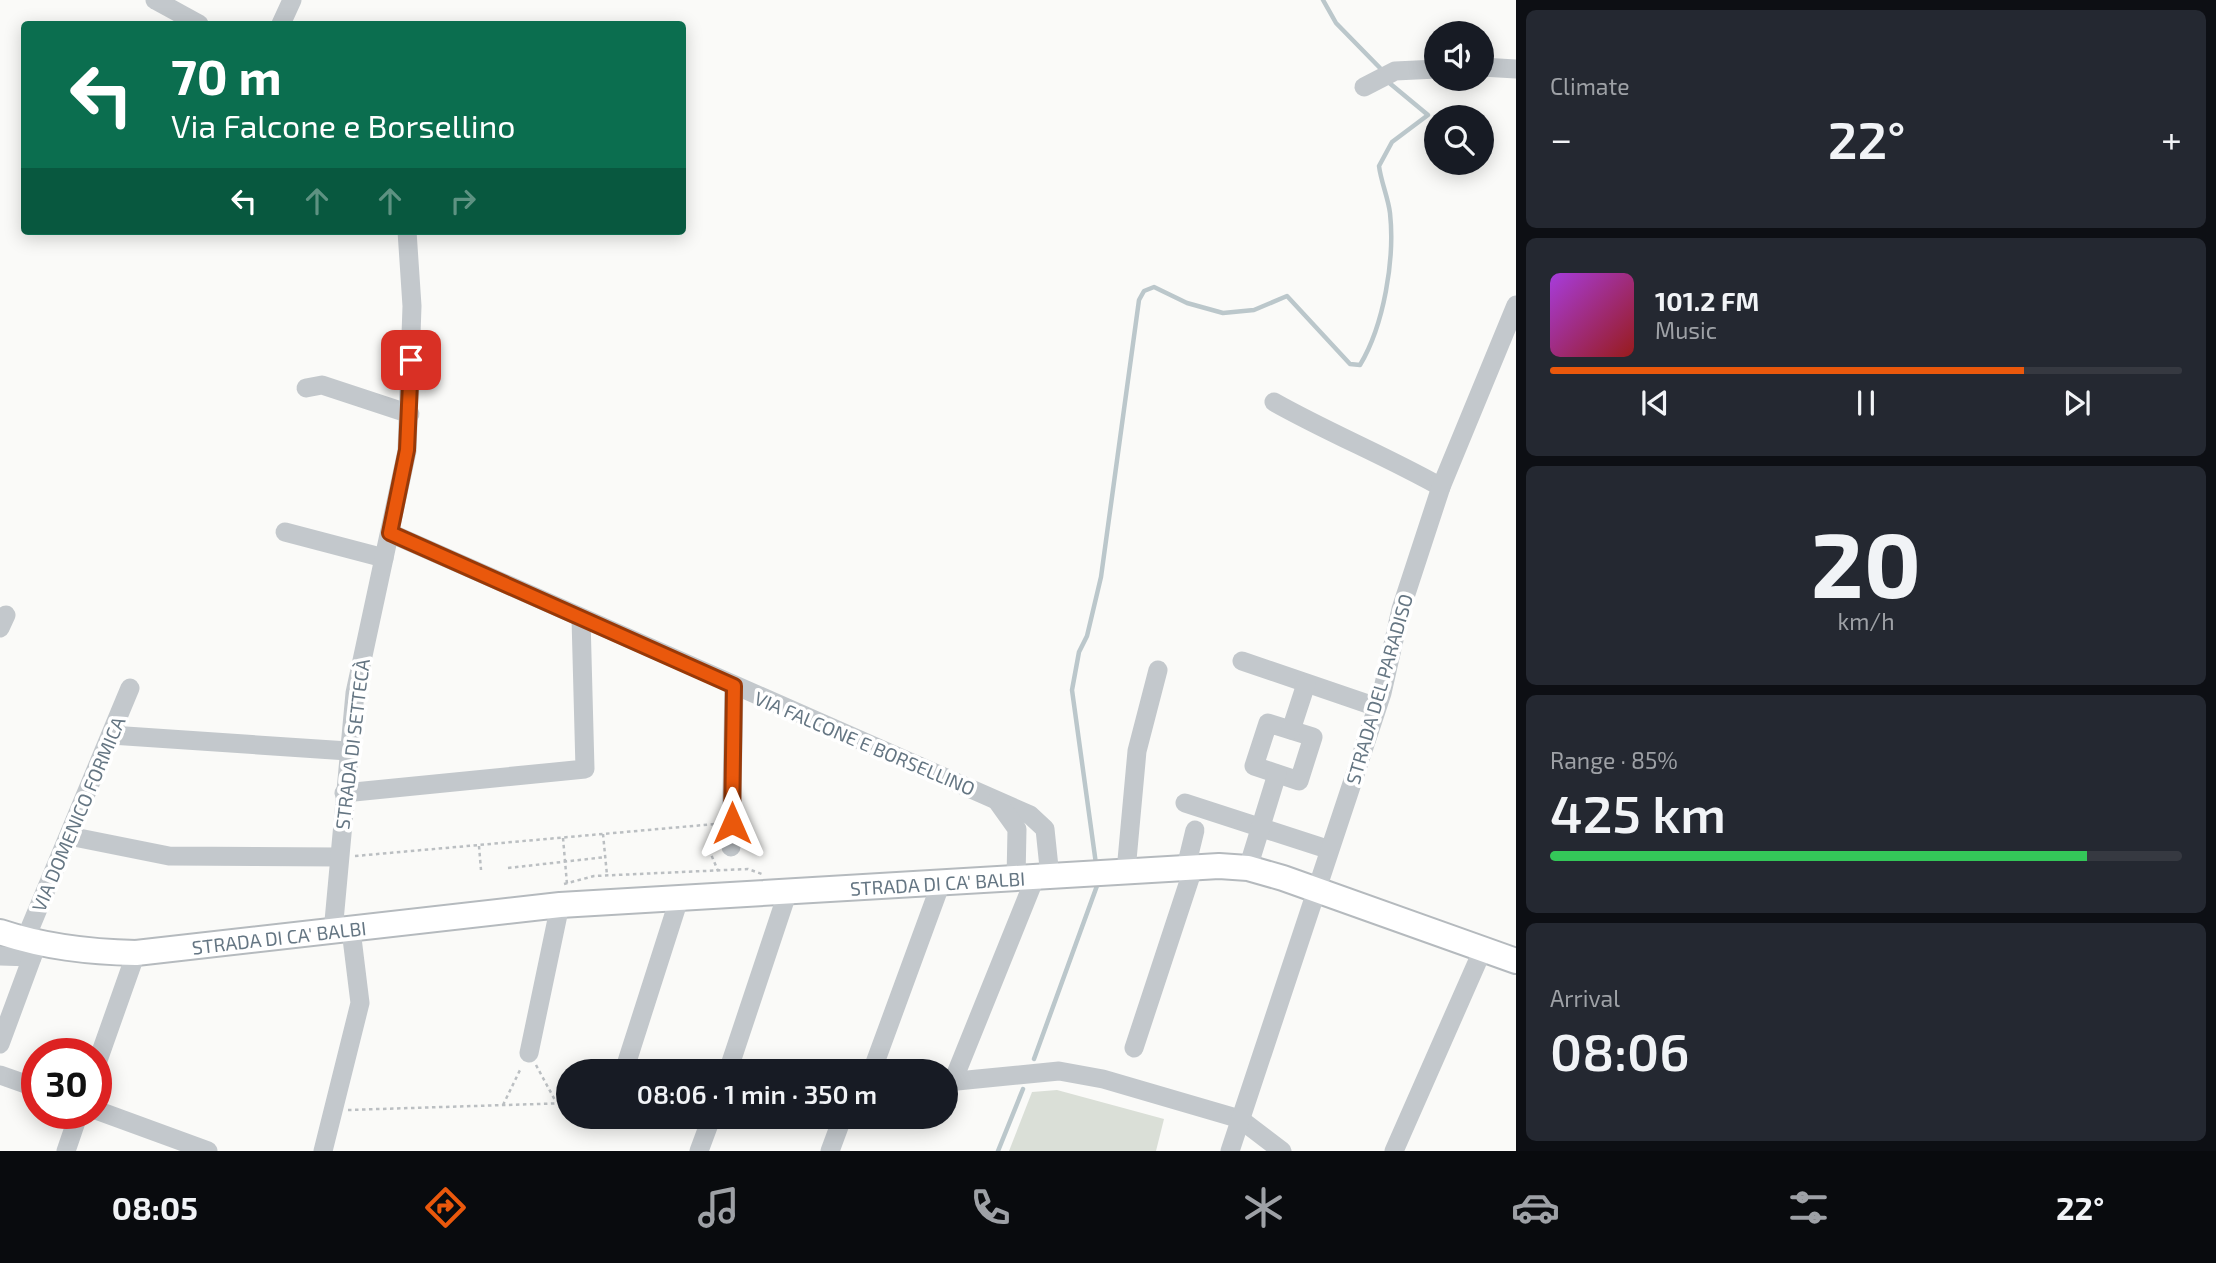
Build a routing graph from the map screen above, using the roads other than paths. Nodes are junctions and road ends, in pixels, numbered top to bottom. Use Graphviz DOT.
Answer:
graph roads {
  1 [pos="155,0"];
  2 [pos="292,0"];
  3 [pos="194,21"];
  4 [pos="282,21"];
  5 [pos="1494,68"];
  6 [pos="1516,69"];
  7 [pos="1424,70"];
  8 [pos="1364,87"];
  9 [pos="408,235"];
  10 [pos="1516,305"];
  11 [pos="306,388"];
  12 [pos="1274,402"];
  13 [pos="410,414"];
  14 [pos="1441,487"];
  15 [pos="285,532"];
  16 [pos="390,533"];
  17 [pos="384,558"];
  18 [pos="581,618"];
  19 [pos="1242,662"];
  20 [pos="1158,670"];
  21 [pos="1306,684"];
  22 [pos="734,686"];
  23 [pos="130,688"];
  24 [pos="1365,703"];
  25 [pos="1291,730"];
  26 [pos="111,735"];
  27 [pos="348,751"];
  28 [pos="1277,774"];
  29 [pos="344,793"];
  30 [pos="996,800"];
  31 [pos="1185,803"];
  32 [pos="1259,827"];
  33 [pos="1195,830"];
  34 [pos="69,835"];
  35 [pos="731,847"];
  36 [pos="1324,848"];
  37 [pos="338,857"];
  38 [pos="1190,866"];
  39 [pos="1248,868"];
  40 [pos="1126,872"];
  41 [pos="1034,878"];
  42 [pos="941,883"];
  43 [pos="788,891"];
  44 [pos="1317,891"];
  45 [pos="563,894"];
  46 [pos="680,896"];
  47 [pos="342,931"];
  48 [pos="0,932"];
  49 [pos="31,947"];
  50 [pos="1483,948"];
  51 [pos="136,953"];
  52 [pos="0,956"];
  53 [pos="1516,961"];
  54 [pos="106,1038"];
  55 [pos="0,1044"];
  56 [pos="1134,1048"];
  57 [pos="529,1053"];
  58 [pos="628,1059"];
  59 [pos="732,1059"];
  60 [pos="876,1059"];
  61 [pos="958,1062"];
  62 [pos="0,1075"];
  63 [pos="958,1080"];
  64 [pos="21,1082"];
  65 [pos="112,1116"];
  66 [pos="1240,1119"];
  67 [pos="73,1129"];
  68 [pos="707,1129"];
  69 [pos="838,1129"];
  70 [pos="65,1151"];
  71 [pos="208,1151"];
  72 [pos="323,1151"];
  73 [pos="699,1151"];
  74 [pos="830,1151"];
  75 [pos="1230,1151"];
  76 [pos="1282,1151"];
  77 [pos="1394,1151"];
  1 -- 3 [label="street"];
  2 -- 4 [label="street"];
  5 -- 6 [label="street"];
  7 -- 8 [label="street"];
  9 -- 13 [label="street, STRADA DI SETTECÀ"];
  10 -- 14 [label="street, STRADA DEL PARADISO"];
  11 -- 13 [label="street"];
  12 -- 14 [label="street"];
  13 -- 16 [label="street, STRADA DI SETTECÀ"];
  14 -- 44 [label="street, STRADA DEL PARADISO"];
  15 -- 17 [label="street"];
  16 -- 17 [label="street, STRADA DI SETTECÀ"];
  16 -- 18 [label="street, VIA FALCONE E BORSELLINO"];
  17 -- 27 [label="street, STRADA DI SETTECÀ"];
  18 -- 22 [label="street, VIA FALCONE E BORSELLINO"];
  18 -- 29 [label="street"];
  19 -- 21 [label="street"];
  20 -- 40 [label="street"];
  21 -- 24 [label="street"];
  21 -- 25 [label="street"];
  22 -- 30 [label="street, VIA FALCONE E BORSELLINO"];
  22 -- 35 [label="street, VIA FALCONE E BORSELLINO"];
  23 -- 26 [label="street, VIA DOMENICO FORMICA"];
  25 -- 28 [label="street"];
  25 -- 28 [label="street"];
  26 -- 27 [label="street"];
  26 -- 34 [label="street, VIA DOMENICO FORMICA"];
  27 -- 29 [label="street, STRADA DI SETTECÀ"];
  28 -- 32 [label="street"];
  29 -- 37 [label="street, STRADA DI SETTECÀ"];
  30 -- 41 [label="street, VIA FALCONE E BORSELLINO"];
  30 -- 41 [label="street, VIA FALCONE E BORSELLINO"];
  31 -- 32 [label="street"];
  32 -- 36 [label="street"];
  32 -- 39 [label="street"];
  33 -- 38 [label="street"];
  34 -- 37 [label="street"];
  34 -- 49 [label="street, VIA DOMENICO FORMICA"];
  37 -- 47 [label="street, STRADA DI SETTECÀ"];
  38 -- 39 [label="main road, STRADA DI CA' BALBI"];
  38 -- 40 [label="main road, STRADA DI CA' BALBI"];
  38 -- 56 [label="street"];
  39 -- 44 [label="main road, STRADA DI CA' BALBI"];
  40 -- 41 [label="main road, STRADA DI CA' BALBI"];
  41 -- 42 [label="main road, STRADA DI CA' BALBI"];
  41 -- 61 [label="street"];
  42 -- 43 [label="main road, STRADA DI CA' BALBI"];
  42 -- 60 [label="street"];
  43 -- 46 [label="main road, STRADA DI CA' BALBI"];
  43 -- 59 [label="street"];
  44 -- 50 [label="main road, STRADA DI CA' BALBI"];
  44 -- 66 [label="street, STRADA DEL PARADISO"];
  45 -- 46 [label="main road, STRADA DI CA' BALBI"];
  45 -- 47 [label="main road, STRADA DI CA' BALBI"];
  45 -- 57 [label="street"];
  46 -- 58 [label="street"];
  47 -- 51 [label="main road, STRADA DI CA' BALBI"];
  47 -- 72 [label="street, STRADA DI SETTECÀ"];
  48 -- 49 [label="main road, STRADA DI CA' BALBI"];
  49 -- 51 [label="main road, STRADA DI CA' BALBI"];
  49 -- 52 [label="street"];
  49 -- 55 [label="street, VIA DOMENICO FORMICA"];
  50 -- 53 [label="main road, STRADA DI CA' BALBI"];
  50 -- 77 [label="street"];
  51 -- 54 [label="street"];
  62 -- 64 [label="street"];
  63 -- 66 [label="street"];
  65 -- 71 [label="street"];
  66 -- 75 [label="street, STRADA DEL PARADISO"];
  66 -- 76 [label="street"];
  67 -- 70 [label="street"];
  68 -- 73 [label="street"];
  69 -- 74 [label="street"];
}
